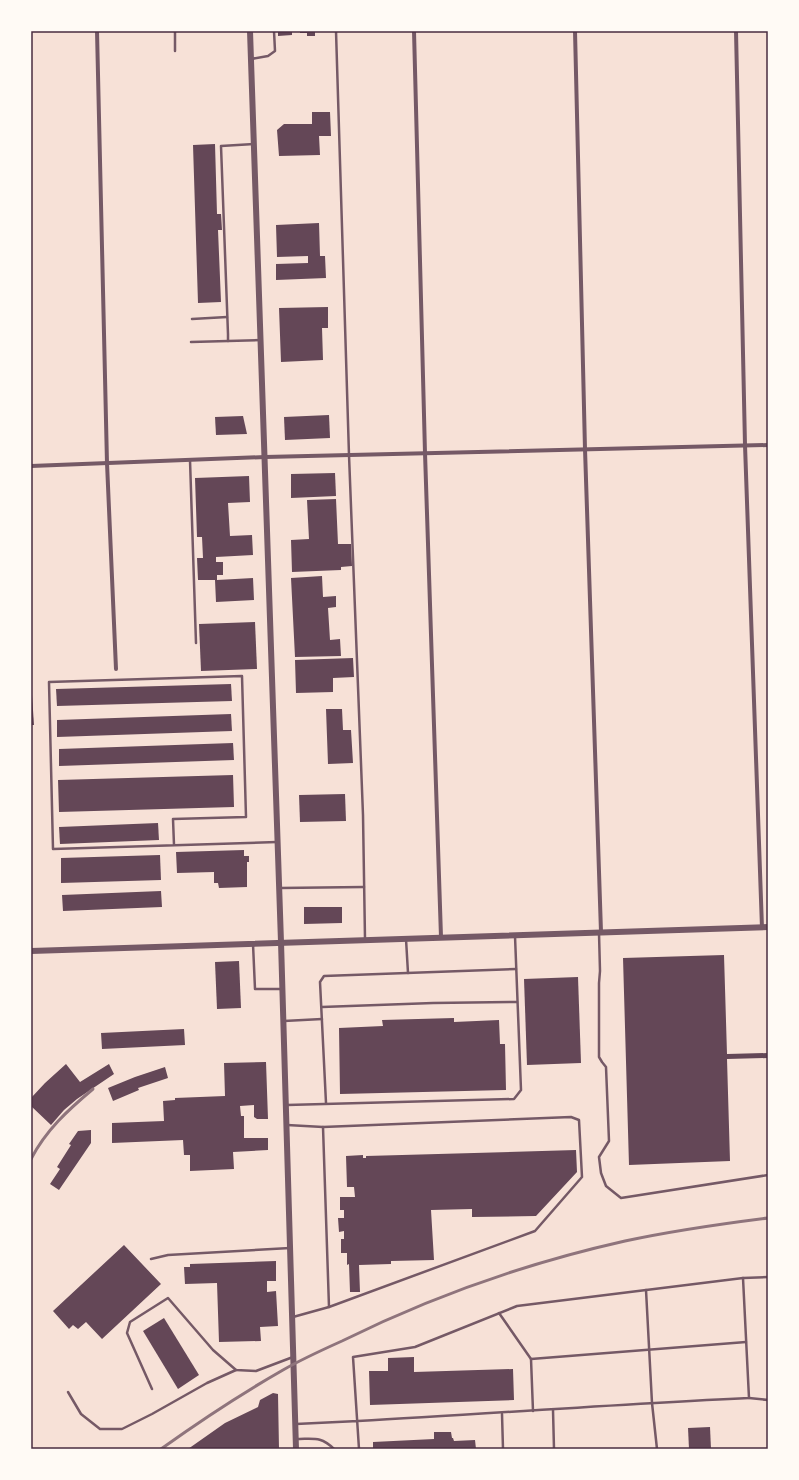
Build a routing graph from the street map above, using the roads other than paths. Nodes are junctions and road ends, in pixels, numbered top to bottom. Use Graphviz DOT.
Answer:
graph roads {
  1 [pos="97,31"];
  2 [pos="175,31"];
  3 [pos="250,31"];
  4 [pos="274,31"];
  5 [pos="336,31"];
  6 [pos="414,31"];
  7 [pos="575,31"];
  8 [pos="736,31"];
  9 [pos="175,51"];
  10 [pos="251,59"];
  11 [pos="254,144"];
  12 [pos="227,317"];
  13 [pos="192,319"];
  14 [pos="261,340"];
  15 [pos="228,341"];
  16 [pos="191,342"];
  17 [pos="745,445"];
  18 [pos="768,445"];
  19 [pos="585,449"];
  20 [pos="425,454"];
  21 [pos="349,455"];
  22 [pos="265,457"];
  23 [pos="190,460"];
  24 [pos="108,463"];
  25 [pos="31,466"];
  26 [pos="196,643"];
  27 [pos="116,670"];
  28 [pos="278,842"];
  29 [pos="174,845"];
  30 [pos="364,887"];
  31 [pos="279,888"];
  32 [pos="765,928"];
  33 [pos="600,932"];
  34 [pos="515,935"];
  35 [pos="441,937"];
  36 [pos="406,938"];
  37 [pos="365,940"];
  38 [pos="281,942"];
  39 [pos="253,943"];
  40 [pos="31,951"];
  41 [pos="516,969"];
  42 [pos="408,973"];
  43 [pos="282,989"];
  44 [pos="517,1002"];
  45 [pos="322,1007"];
  46 [pos="322,1019"];
  47 [pos="283,1021"];
  48 [pos="326,1103"];
  49 [pos="286,1105"];
  50 [pos="287,1125"];
  51 [pos="322,1127"];
  52 [pos="768,1175"];
  53 [pos="290,1248"];
  54 [pos="151,1259"];
  55 [pos="768,1277"];
  56 [pos="743,1278"];
  57 [pos="646,1290"];
  58 [pos="329,1307"];
  59 [pos="499,1313"];
  60 [pos="292,1317"];
  61 [pos="746,1342"];
  62 [pos="649,1350"];
  63 [pos="294,1357"];
  64 [pos="530,1359"];
  65 [pos="236,1370"];
  66 [pos="152,1389"];
  67 [pos="68,1392"];
  68 [pos="749,1398"];
  69 [pos="768,1400"];
  70 [pos="652,1403"];
  71 [pos="553,1410"];
  72 [pos="533,1411"];
  73 [pos="502,1414"];
  74 [pos="358,1421"];
  75 [pos="296,1424"];
  76 [pos="296,1439"];
  77 [pos="296,1449"];
  78 [pos="334,1449"];
  79 [pos="359,1449"];
  80 [pos="504,1449"];
  81 [pos="554,1449"];
  82 [pos="658,1449"];
  1 -- 24 [label="street"];
  2 -- 9 [label="lane"];
  3 -- 10 [label="street"];
  4 -- 10 [label="lane"];
  5 -- 21 [label="lane"];
  6 -- 20 [label="street"];
  7 -- 19 [label="street"];
  8 -- 17 [label="street"];
  10 -- 11 [label="street"];
  11 -- 12 [label="lane"];
  11 -- 14 [label="street"];
  12 -- 13 [label="lane"];
  12 -- 15 [label="lane"];
  14 -- 15 [label="lane"];
  14 -- 22 [label="street"];
  15 -- 16 [label="lane"];
  17 -- 18 [label="street"];
  17 -- 19 [label="street"];
  17 -- 32 [label="street"];
  19 -- 20 [label="street"];
  19 -- 33 [label="street"];
  20 -- 21 [label="street"];
  20 -- 35 [label="street"];
  21 -- 22 [label="street"];
  21 -- 30 [label="lane"];
  22 -- 23 [label="street"];
  22 -- 28 [label="street"];
  23 -- 24 [label="street"];
  23 -- 26 [label="lane"];
  24 -- 25 [label="street"];
  24 -- 27 [label="street"];
  28 -- 29 [label="lane"];
  28 -- 31 [label="street"];
  29 -- 29 [label="lane"];
  30 -- 31 [label="lane"];
  30 -- 37 [label="lane"];
  31 -- 38 [label="street"];
  32 -- 33 [label="street"];
  33 -- 34 [label="street"];
  33 -- 52 [label="lane"];
  34 -- 35 [label="street"];
  34 -- 41 [label="lane"];
  35 -- 36 [label="street"];
  36 -- 37 [label="street"];
  36 -- 42 [label="lane"];
  37 -- 38 [label="street"];
  38 -- 39 [label="street"];
  38 -- 43 [label="street"];
  39 -- 40 [label="street"];
  39 -- 43 [label="lane"];
  41 -- 42 [label="lane"];
  41 -- 44 [label="lane"];
  42 -- 45 [label="lane"];
  43 -- 47 [label="street"];
  44 -- 45 [label="lane"];
  44 -- 48 [label="lane"];
  45 -- 46 [label="lane"];
  46 -- 47 [label="lane"];
  46 -- 48 [label="lane"];
  47 -- 49 [label="street"];
  48 -- 49 [label="lane"];
  49 -- 50 [label="street"];
  50 -- 51 [label="lane"];
  50 -- 53 [label="street"];
  51 -- 58 [label="lane"];
  51 -- 58 [label="lane"];
  53 -- 54 [label="lane"];
  53 -- 60 [label="street"];
  55 -- 56 [label="lane"];
  56 -- 57 [label="lane"];
  56 -- 61 [label="lane"];
  57 -- 59 [label="lane"];
  57 -- 62 [label="lane"];
  58 -- 60 [label="lane"];
  59 -- 64 [label="lane"];
  59 -- 74 [label="lane"];
  60 -- 63 [label="street"];
  61 -- 62 [label="lane"];
  61 -- 68 [label="lane"];
  62 -- 64 [label="lane"];
  62 -- 70 [label="lane"];
  63 -- 65 [label="lane"];
  63 -- 75 [label="street"];
  64 -- 72 [label="lane"];
  65 -- 66 [label="lane"];
  65 -- 67 [label="lane"];
  68 -- 69 [label="lane"];
  68 -- 70 [label="lane"];
  70 -- 71 [label="lane"];
  70 -- 82 [label="lane"];
  71 -- 72 [label="lane"];
  71 -- 81 [label="lane"];
  72 -- 73 [label="lane"];
  73 -- 74 [label="lane"];
  73 -- 80 [label="lane"];
  74 -- 75 [label="lane"];
  74 -- 79 [label="lane"];
  75 -- 76 [label="street"];
  76 -- 77 [label="street"];
  76 -- 78 [label="lane"];
}
